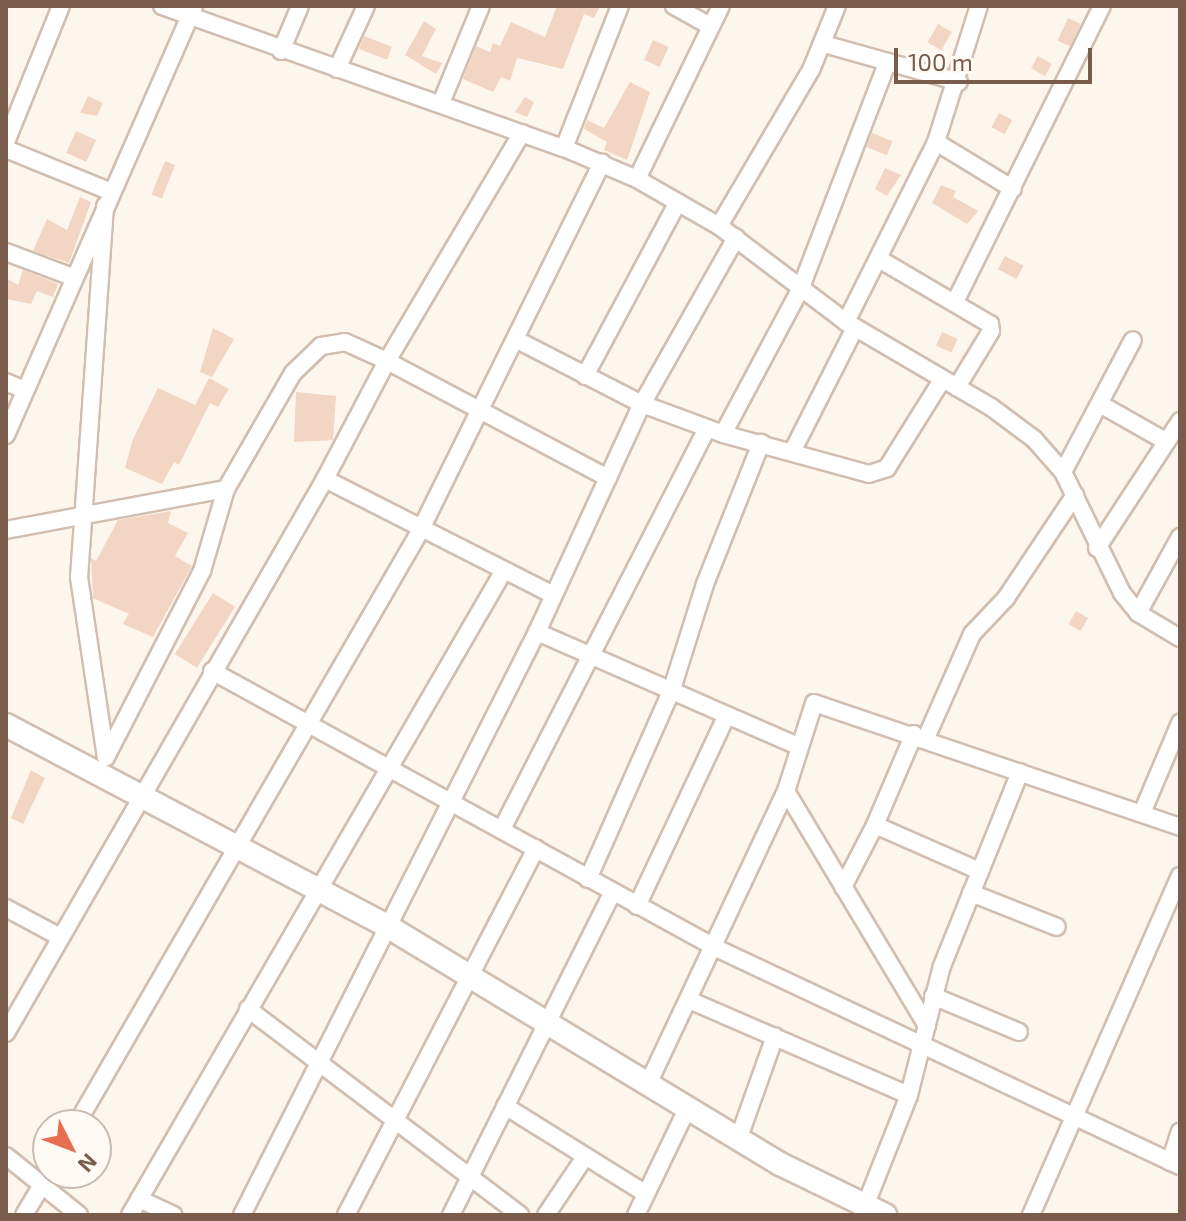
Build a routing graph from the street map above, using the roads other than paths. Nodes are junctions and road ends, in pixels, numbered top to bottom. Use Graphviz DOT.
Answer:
graph roads {
  1 [pos="61,6"];
  2 [pos="162,6"];
  3 [pos="300,6"];
  4 [pos="366,6"];
  5 [pos="481,6"];
  6 [pos="620,6"];
  7 [pos="674,6"];
  8 [pos="721,6"];
  9 [pos="837,6"];
  10 [pos="979,6"];
  11 [pos="1102,6"];
  12 [pos="192,12"];
  13 [pos="708,25"];
  14 [pos="824,44"];
  15 [pos="281,51"];
  16 [pos="887,63"];
  17 [pos="337,69"];
  18 [pos="959,82"];
  19 [pos="441,103"];
  20 [pos="522,133"];
  21 [pos="6,142"];
  22 [pos="936,142"];
  23 [pos="564,148"];
  24 [pos="6,149"];
  25 [pos="602,163"];
  26 [pos="637,179"];
  27 [pos="1013,189"];
  28 [pos="107,198"];
  29 [pos="678,202"];
  30 [pos="719,226"];
  31 [pos="736,238"];
  32 [pos="6,252"];
  33 [pos="879,259"];
  34 [pos="72,277"];
  35 [pos="800,290"];
  36 [pos="956,300"];
  37 [pos="850,325"];
  38 [pos="517,340"];
  39 [pos="1133,340"];
  40 [pos="387,361"];
  41 [pos="585,376"];
  42 [pos="6,382"];
  43 [pos="955,387"];
  44 [pos="24,390"];
  45 [pos="642,404"];
  46 [pos="1100,404"];
  47 [pos="483,409"];
  48 [pos="1180,421"];
  49 [pos="707,429"];
  50 [pos="723,434"];
  51 [pos="6,435"];
  52 [pos="1165,441"];
  53 [pos="761,443"];
  54 [pos="792,452"];
  55 [pos="1063,472"];
  56 [pos="608,478"];
  57 [pos="325,479"];
  58 [pos="226,489"];
  59 [pos="1075,495"];
  60 [pos="82,515"];
  61 [pos="6,530"];
  62 [pos="420,531"];
  63 [pos="1180,537"];
  64 [pos="1097,548"];
  65 [pos="503,572"];
  66 [pos="552,594"];
  67 [pos="1138,613"];
  68 [pos="537,632"];
  69 [pos="1180,638"];
  70 [pos="588,654"];
  71 [pos="212,671"];
  72 [pos="671,692"];
  73 [pos="726,717"];
  74 [pos="305,723"];
  75 [pos="1180,723"];
  76 [pos="6,725"];
  77 [pos="920,736"];
  78 [pos="798,746"];
  79 [pos="106,757"];
  80 [pos="392,772"];
  81 [pos="1020,772"];
  82 [pos="110,780"];
  83 [pos="786,791"];
  84 [pos="140,797"];
  85 [pos="452,803"];
  86 [pos="1142,813"];
  87 [pos="875,825"];
  88 [pos="1180,827"];
  89 [pos="502,829"];
  90 [pos="235,847"];
  91 [pos="536,848"];
  92 [pos="980,871"];
  93 [pos="1180,876"];
  94 [pos="588,879"];
  95 [pos="317,887"];
  96 [pos="843,887"];
  97 [pos="612,893"];
  98 [pos="971,893"];
  99 [pos="637,906"];
  100 [pos="6,908"];
  101 [pos="387,926"];
  102 [pos="1057,927"];
  103 [pos="60,937"];
  104 [pos="716,948"];
  105 [pos="468,974"];
  106 [pos="933,996"];
  107 [pos="689,1000"];
  108 [pos="248,1009"];
  109 [pos="547,1022"];
  110 [pos="927,1026"];
  111 [pos="1019,1032"];
  112 [pos="6,1033"];
  113 [pos="775,1036"];
  114 [pos="922,1048"];
  115 [pos="319,1063"];
  116 [pos="648,1084"];
  117 [pos="909,1095"];
  118 [pos="505,1106"];
  119 [pos="85,1109"];
  120 [pos="687,1109"];
  121 [pos="1072,1113"];
  122 [pos="398,1122"];
  123 [pos="1180,1132"];
  124 [pos="738,1140"];
  125 [pos="6,1156"];
  126 [pos="585,1157"];
  127 [pos="1175,1164"];
  128 [pos="32,1171"];
  129 [pos="471,1177"];
  130 [pos="39,1189"];
  131 [pos="54,1189"];
  132 [pos="645,1193"];
  133 [pos="139,1199"];
  134 [pos="870,1212"];
  135 [pos="24,1215"];
  136 [pos="79,1215"];
  137 [pos="130,1215"];
  138 [pos="173,1215"];
  139 [pos="242,1215"];
  140 [pos="346,1215"];
  141 [pos="451,1215"];
  142 [pos="520,1215"];
  143 [pos="546,1215"];
  144 [pos="636,1215"];
  145 [pos="1031,1215"];
  1 -- 21 [label="street"];
  2 -- 12 [label="street"];
  3 -- 15 [label="street"];
  4 -- 17 [label="street"];
  5 -- 19 [label="street"];
  6 -- 23 [label="street"];
  7 -- 13 [label="street"];
  8 -- 13 [label="street"];
  9 -- 14 [label="street"];
  10 -- 18 [label="street"];
  11 -- 27 [label="street"];
  12 -- 15 [label="street"];
  12 -- 28 [label="street"];
  13 -- 26 [label="street"];
  14 -- 16 [label="street"];
  14 -- 30 [label="street"];
  15 -- 17 [label="street"];
  16 -- 18 [label="street"];
  16 -- 35 [label="street"];
  17 -- 19 [label="street"];
  18 -- 22 [label="street"];
  19 -- 20 [label="street"];
  20 -- 23 [label="street"];
  20 -- 40 [label="street"];
  22 -- 27 [label="street"];
  22 -- 33 [label="street"];
  23 -- 25 [label="street"];
  24 -- 28 [label="street"];
  25 -- 26 [label="street"];
  25 -- 38 [label="street"];
  26 -- 29 [label="street"];
  27 -- 36 [label="street"];
  28 -- 34 [label="street"];
  28 -- 60 [label="street"];
  29 -- 30 [label="street"];
  29 -- 41 [label="street"];
  30 -- 31 [label="street"];
  31 -- 35 [label="street"];
  31 -- 45 [label="street"];
  32 -- 34 [label="street"];
  33 -- 36 [label="street"];
  33 -- 37 [label="street"];
  34 -- 44 [label="street"];
  35 -- 37 [label="street"];
  35 -- 50 [label="street"];
  36 -- 43 [label="street"];
  37 -- 43 [label="street"];
  37 -- 54 [label="street"];
  38 -- 41 [label="street"];
  38 -- 47 [label="street"];
  39 -- 46 [label="street"];
  40 -- 47 [label="street"];
  40 -- 57 [label="street"];
  40 -- 58 [label="street"];
  41 -- 45 [label="street"];
  42 -- 44 [label="street"];
  43 -- 54 [label="street"];
  43 -- 55 [label="street"];
  44 -- 51 [label="street"];
  45 -- 49 [label="street"];
  45 -- 56 [label="street"];
  46 -- 52 [label="street"];
  46 -- 55 [label="street"];
  47 -- 56 [label="street"];
  47 -- 62 [label="street"];
  48 -- 52 [label="street"];
  49 -- 50 [label="street"];
  49 -- 70 [label="street"];
  50 -- 53 [label="street"];
  52 -- 64 [label="street"];
  53 -- 54 [label="street"];
  53 -- 72 [label="street"];
  55 -- 59 [label="street"];
  56 -- 66 [label="street"];
  57 -- 62 [label="street"];
  57 -- 71 [label="street"];
  58 -- 60 [label="street"];
  58 -- 79 [label="street"];
  59 -- 64 [label="street"];
  59 -- 77 [label="street"];
  60 -- 61 [label="street"];
  60 -- 79 [label="street"];
  62 -- 65 [label="street"];
  62 -- 74 [label="street"];
  63 -- 67 [label="street"];
  64 -- 67 [label="street"];
  65 -- 66 [label="street"];
  65 -- 80 [label="street"];
  66 -- 68 [label="street"];
  67 -- 69 [label="street"];
  68 -- 70 [label="street"];
  68 -- 85 [label="street"];
  70 -- 72 [label="street"];
  70 -- 89 [label="street"];
  71 -- 74 [label="street"];
  71 -- 84 [label="street"];
  72 -- 73 [label="street"];
  72 -- 94 [label="street"];
  73 -- 78 [label="street"];
  73 -- 99 [label="street"];
  74 -- 80 [label="street"];
  74 -- 90 [label="street"];
  75 -- 86 [label="street"];
  76 -- 82 [label="street"];
  77 -- 78 [label="street"];
  77 -- 81 [label="street"];
  77 -- 87 [label="street"];
  78 -- 83 [label="street"];
  79 -- 82 [label="street"];
  80 -- 85 [label="street"];
  80 -- 95 [label="street"];
  81 -- 86 [label="street"];
  81 -- 92 [label="street"];
  82 -- 84 [label="street"];
  83 -- 96 [label="street"];
  83 -- 104 [label="street"];
  84 -- 90 [label="street"];
  84 -- 103 [label="street"];
  85 -- 89 [label="street"];
  85 -- 101 [label="street"];
  86 -- 88 [label="street"];
  87 -- 92 [label="street"];
  87 -- 96 [label="street"];
  89 -- 91 [label="street"];
  90 -- 95 [label="street"];
  90 -- 119 [label="street"];
  91 -- 94 [label="street"];
  91 -- 105 [label="street"];
  92 -- 98 [label="street"];
  93 -- 121 [label="street"];
  94 -- 97 [label="street"];
  95 -- 101 [label="street"];
  95 -- 108 [label="street"];
  96 -- 110 [label="street"];
  97 -- 99 [label="street"];
  97 -- 109 [label="street"];
  98 -- 102 [label="street"];
  98 -- 106 [label="street"];
  99 -- 104 [label="street"];
  100 -- 103 [label="street"];
  101 -- 105 [label="street"];
  101 -- 115 [label="street"];
  103 -- 112 [label="street"];
  104 -- 107 [label="street"];
  104 -- 114 [label="street"];
  105 -- 109 [label="street"];
  105 -- 122 [label="street"];
  106 -- 110 [label="street"];
  106 -- 111 [label="street"];
  107 -- 113 [label="street"];
  107 -- 116 [label="street"];
  108 -- 115 [label="street"];
  108 -- 133 [label="street"];
  109 -- 116 [label="street"];
  109 -- 118 [label="street"];
  110 -- 114 [label="street"];
  113 -- 117 [label="street"];
  113 -- 124 [label="street"];
  114 -- 117 [label="street"];
  114 -- 121 [label="street"];
  115 -- 122 [label="street"];
  115 -- 139 [label="street"];
  116 -- 120 [label="street"];
  117 -- 134 [label="street"];
  118 -- 126 [label="street"];
  118 -- 129 [label="street"];
  120 -- 124 [label="street"];
  120 -- 132 [label="street"];
  121 -- 127 [label="street"];
  121 -- 145 [label="street"];
  122 -- 129 [label="street"];
  122 -- 140 [label="street"];
  123 -- 127 [label="street"];
  124 -- 134 [label="street"];
  125 -- 128 [label="street"];
  126 -- 132 [label="street"];
  126 -- 143 [label="street"];
  129 -- 141 [label="street"];
  129 -- 142 [label="street"];
  130 -- 135 [label="street"];
  131 -- 136 [label="street"];
  132 -- 144 [label="street"];
  133 -- 137 [label="street"];
  133 -- 138 [label="street"];
}
